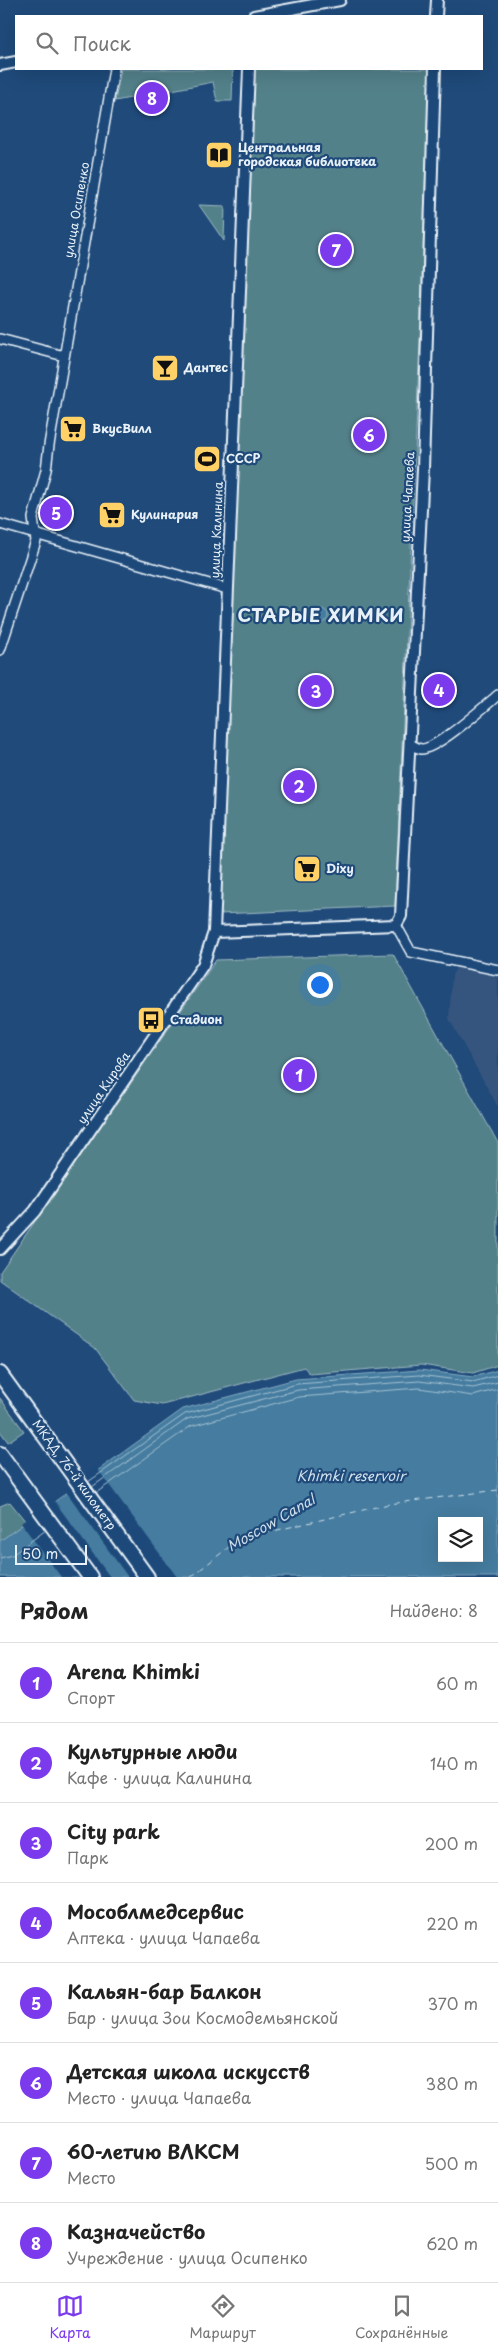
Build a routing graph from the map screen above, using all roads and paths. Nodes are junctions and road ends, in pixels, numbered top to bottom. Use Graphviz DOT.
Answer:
graph roads {
  1 [pos="340,0"];
  2 [pos="437,0"];
  3 [pos="263,15"];
  4 [pos="436,15"];
  5 [pos="15,62"];
  6 [pos="0,65"];
  7 [pos="114,70"];
  8 [pos="250,70"];
  9 [pos="435,70"];
  10 [pos="0,339"];
  11 [pos="64,356"];
  12 [pos="0,524"];
  13 [pos="34,534"];
  14 [pos="227,589"];
  15 [pos="0,650"];
  16 [pos="498,695"];
  17 [pos="410,744"];
  18 [pos="396,925"];
  19 [pos="214,932"];
  20 [pos="498,970"];
  21 [pos="0,1250"];
  22 [pos="0,1374"];
  23 [pos="2,1457"];
  24 [pos="90,1577"];
  25 [pos="147,1577"];
  1 -- 3 [label="street"];
  2 -- 4 [label="street"];
  5 -- 6 [label="street"];
  7 -- 11 [label="street, улица Осипенко"];
  8 -- 14 [label="street, улица Калинина"];
  9 -- 17 [label="street, улица Чапаева"];
  10 -- 11 [label="street"];
  11 -- 13 [label="street, улица Осипенко"];
  12 -- 13 [label="street"];
  13 -- 14 [label="street"];
  13 -- 15 [label="street, улица Осипенко"];
  14 -- 19 [label="street, улица Калинина"];
  16 -- 17 [label="street"];
  17 -- 18 [label="street, улица Чапаева"];
  18 -- 19 [label="street"];
  18 -- 20 [label="street"];
  19 -- 21 [label="street, улица Кирова"];
  22 -- 25 [label="highway, МКАД, 76-й километр"];
  23 -- 24 [label="highway"];
}
